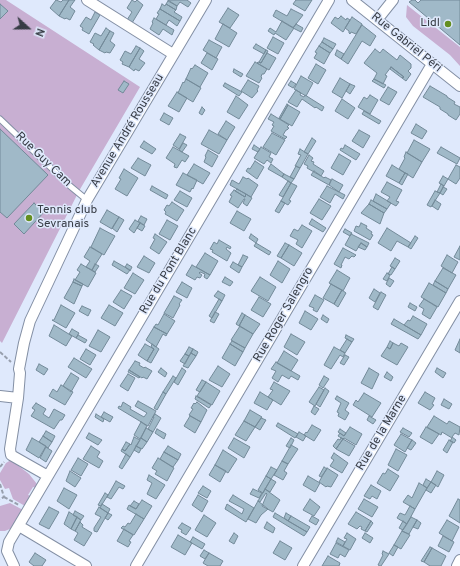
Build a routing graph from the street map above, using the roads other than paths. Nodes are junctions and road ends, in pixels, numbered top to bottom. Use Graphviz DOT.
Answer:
graph roads {
  1 [pos="87,0"];
  2 [pos="206,0"];
  3 [pos="329,0"];
  4 [pos="352,0"];
  5 [pos="393,0"];
  6 [pos="99,3"];
  7 [pos="377,20"];
  8 [pos="174,54"];
  9 [pos="432,64"];
  10 [pos="460,86"];
  11 [pos="0,119"];
  12 [pos="87,200"];
  13 [pos="460,301"];
  14 [pos="0,396"];
  15 [pos="18,398"];
  16 [pos="48,476"];
  17 [pos="19,526"];
  18 [pos="4,540"];
  19 [pos="460,560"];
  20 [pos="14,566"];
  21 [pos="86,566"];
  22 [pos="136,566"];
  23 [pos="303,566"];
  24 [pos="457,566"];
  1 -- 6 [label="street"];
  2 -- 8 [label="street, Avenue André Rousseau"];
  3 -- 16 [label="street, Rue du Pont Blanc"];
  4 -- 7 [label="street, Rue Gabriel Péri"];
  5 -- 7 [label="street"];
  6 -- 8 [label="street"];
  7 -- 9 [label="street, Rue Gabriel Péri"];
  8 -- 12 [label="street, Avenue André Rousseau"];
  9 -- 10 [label="street, Rue Gabriel Péri"];
  9 -- 22 [label="street, Rue Roger Salengro"];
  11 -- 12 [label="lane, Rue Guy Cam"];
  12 -- 15 [label="street, Avenue André Rousseau"];
  13 -- 23 [label="street, Rue de la Marne"];
  14 -- 15 [label="street"];
  15 -- 16 [label="street, Avenue André Rousseau"];
  16 -- 17 [label="street, Rue du Pont Blanc"];
  17 -- 18 [label="street, Rue du Pont Blanc"];
  17 -- 21 [label="street"];
  18 -- 20 [label="street"];
  19 -- 24 [label="street"];
}
